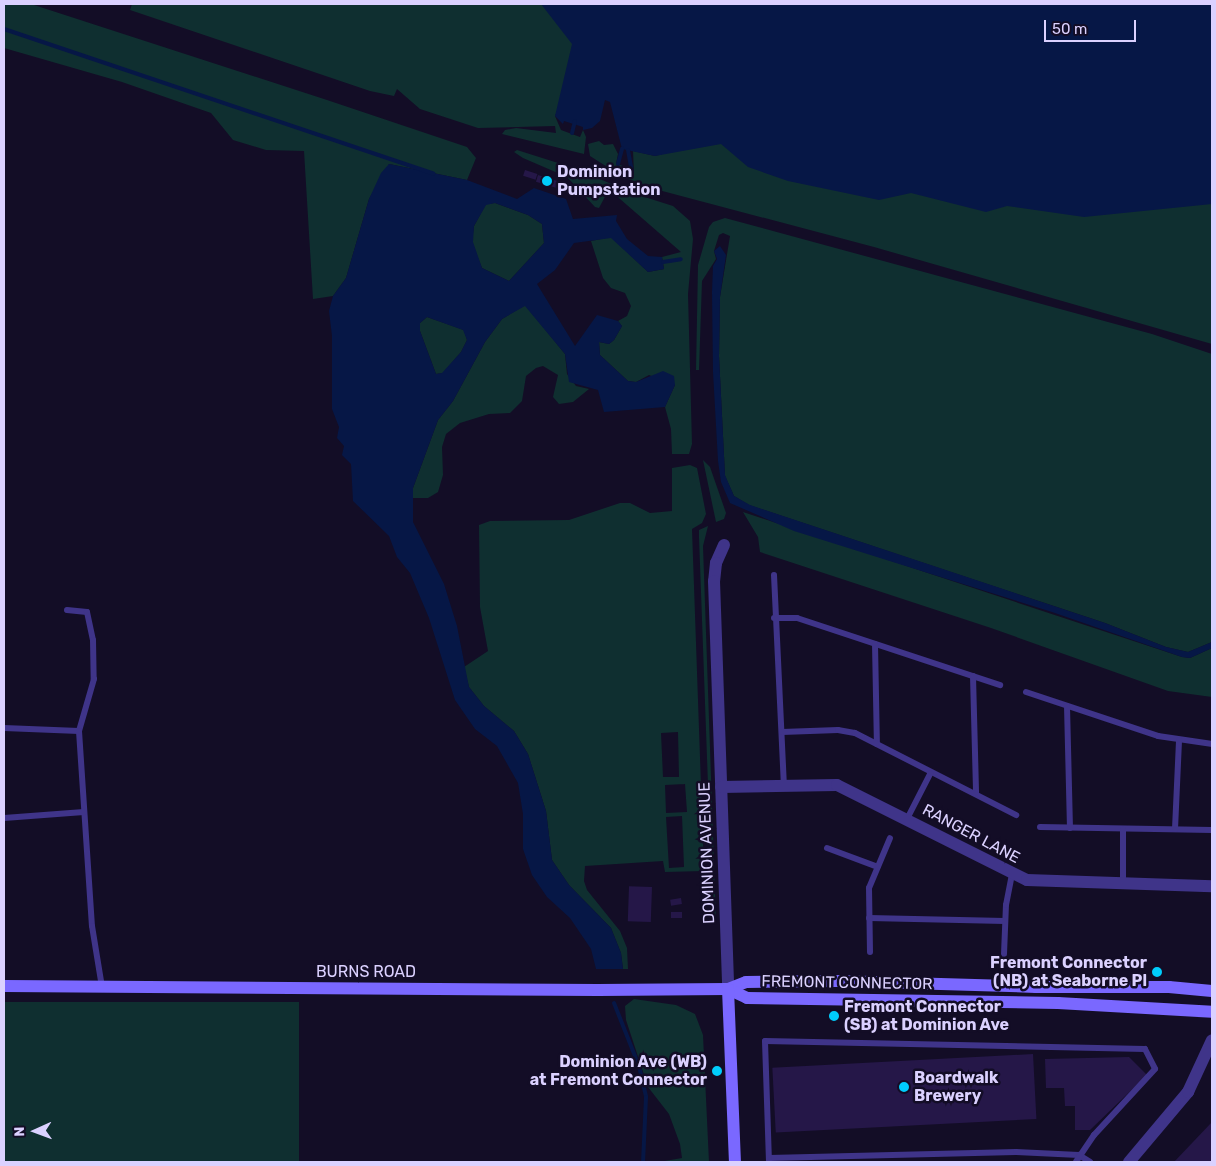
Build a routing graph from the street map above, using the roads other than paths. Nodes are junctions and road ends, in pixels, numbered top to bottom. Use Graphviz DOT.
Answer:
graph roads {
  1 [pos="724,545"];
  2 [pos="774,575"];
  3 [pos="67,610"];
  4 [pos="774,618"];
  5 [pos="875,644"];
  6 [pos="973,676"];
  7 [pos="1000,685"];
  8 [pos="1026,692"];
  9 [pos="1067,706"];
  10 [pos="4,728"];
  11 [pos="79,731"];
  12 [pos="782,732"];
  13 [pos="1179,740"];
  14 [pos="876,744"];
  15 [pos="1212,744"];
  16 [pos="930,774"];
  17 [pos="784,785"];
  18 [pos="721,788"];
  19 [pos="976,793"];
  20 [pos="84,812"];
  21 [pos="1016,815"];
  22 [pos="4,818"];
  23 [pos="907,819"];
  24 [pos="1040,827"];
  25 [pos="1070,828"];
  26 [pos="1123,829"];
  27 [pos="1175,830"];
  28 [pos="1212,830"];
  29 [pos="890,838"];
  30 [pos="827,848"];
  31 [pos="878,867"];
  32 [pos="1012,874"];
  33 [pos="1123,884"];
  34 [pos="1212,886"];
  35 [pos="869,918"];
  36 [pos="1005,921"];
  37 [pos="870,952"];
  38 [pos="1004,954"];
  39 [pos="4,986"];
  40 [pos="102,986"];
  41 [pos="728,989"];
  42 [pos="1212,990"];
  43 [pos="1212,1012"];
  44 [pos="1212,1040"];
  45 [pos="1079,1155"];
  46 [pos="769,1160"];
  47 [pos="736,1162"];
  48 [pos="1076,1162"];
  49 [pos="1090,1162"];
  50 [pos="1129,1162"];
  1 -- 18 [label="street, DOMINION AVENUE"];
  2 -- 4 [label="lane"];
  3 -- 11 [label="lane"];
  4 -- 5 [label="lane"];
  4 -- 12 [label="lane"];
  5 -- 6 [label="lane"];
  5 -- 14 [label="lane"];
  6 -- 7 [label="lane"];
  6 -- 19 [label="lane"];
  8 -- 9 [label="lane"];
  9 -- 13 [label="lane"];
  9 -- 25 [label="lane"];
  10 -- 11 [label="lane"];
  11 -- 20 [label="lane"];
  12 -- 14 [label="lane"];
  12 -- 17 [label="lane"];
  13 -- 15 [label="lane"];
  13 -- 27 [label="lane"];
  14 -- 16 [label="lane"];
  16 -- 19 [label="lane"];
  16 -- 23 [label="lane"];
  17 -- 18 [label="street, RANGER LANE"];
  17 -- 23 [label="street, RANGER LANE"];
  18 -- 41 [label="street, DOMINION AVENUE"];
  19 -- 21 [label="lane"];
  20 -- 22 [label="lane"];
  20 -- 40 [label="lane"];
  23 -- 32 [label="street, RANGER LANE"];
  24 -- 25 [label="lane"];
  25 -- 26 [label="lane"];
  26 -- 27 [label="lane"];
  26 -- 33 [label="lane"];
  27 -- 28 [label="lane"];
  29 -- 31 [label="lane"];
  30 -- 31 [label="lane"];
  31 -- 35 [label="lane"];
  32 -- 33 [label="street, RANGER LANE"];
  32 -- 36 [label="lane"];
  33 -- 34 [label="street, RANGER LANE"];
  35 -- 36 [label="lane"];
  35 -- 37 [label="lane"];
  36 -- 38 [label="lane"];
  39 -- 40 [label="main road, BURNS ROAD"];
  40 -- 41 [label="main road, BURNS ROAD"];
  41 -- 42 [label="main road, FREMONT CONNECTOR"];
  41 -- 43 [label="main road, FREMONT CONNECTOR"];
  41 -- 47 [label="main road, DOMINION AVENUE"];
  44 -- 50 [label="street"];
  45 -- 46 [label="lane"];
  45 -- 46 [label="lane"];
  45 -- 48 [label="lane"];
  45 -- 49 [label="lane"];
}
